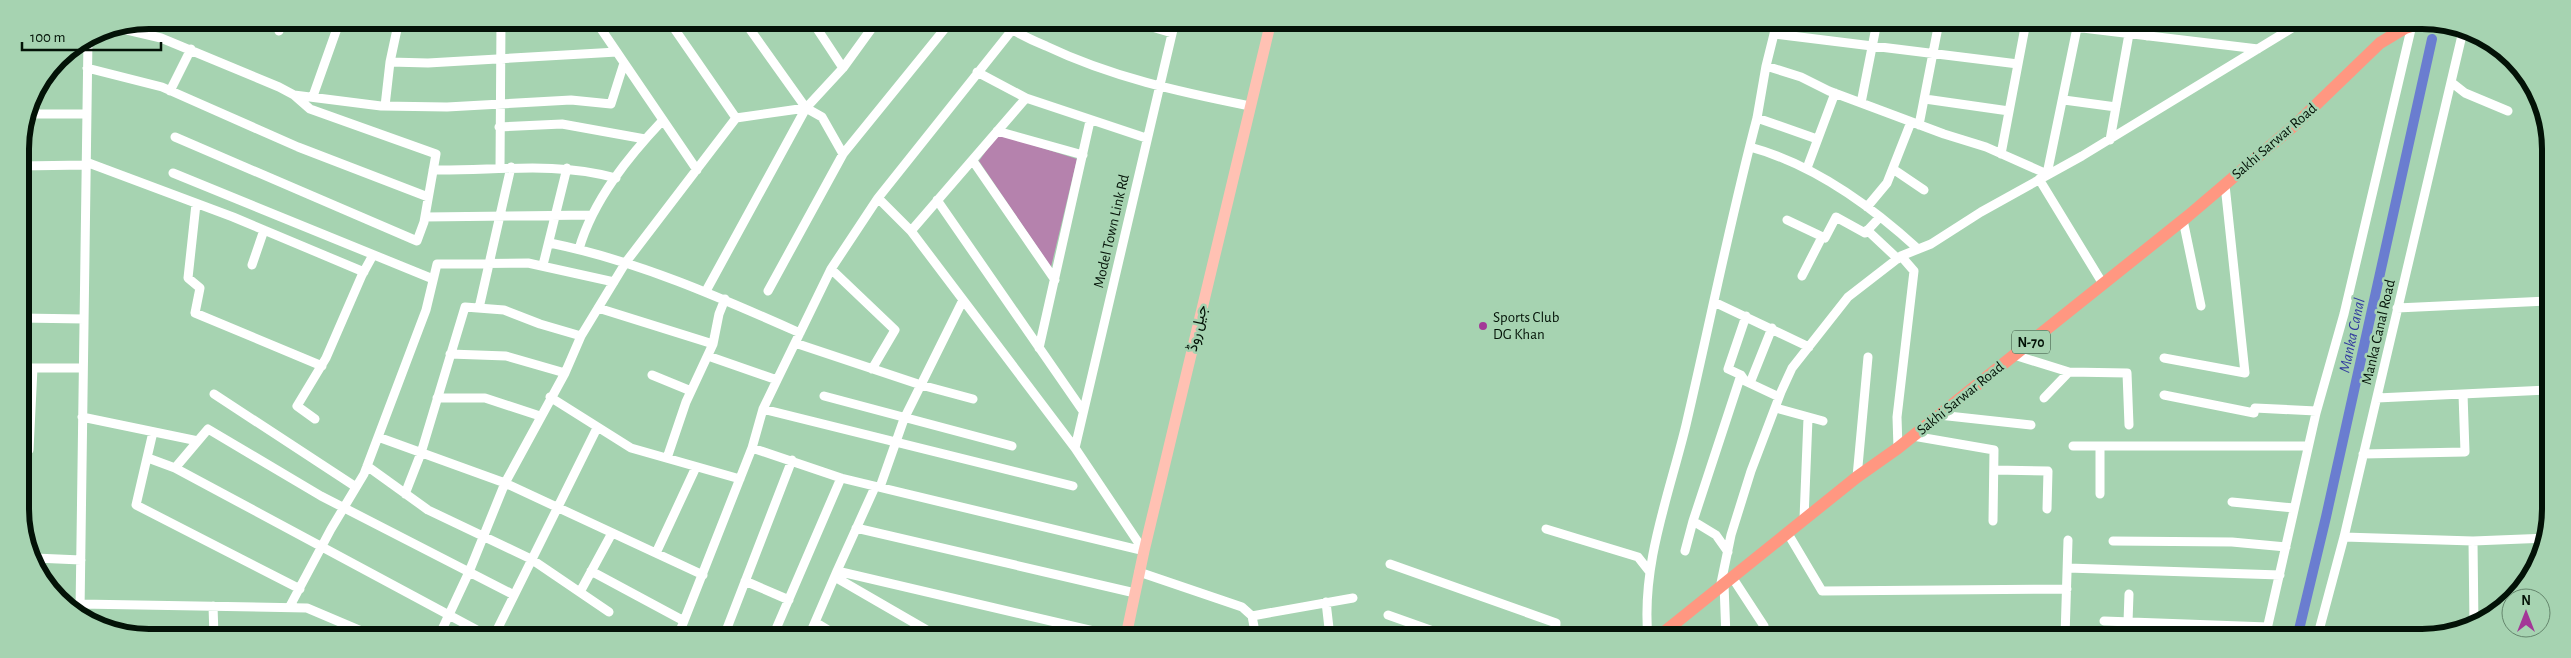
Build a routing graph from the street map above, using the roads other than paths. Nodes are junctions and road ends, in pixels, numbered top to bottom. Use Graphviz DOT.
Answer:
graph roads {
  1 [pos="280,29"];
  2 [pos="337,29"];
  3 [pos="397,29"];
  4 [pos="501,29"];
  5 [pos="601,29"];
  6 [pos="675,29"];
  7 [pos="750,29"];
  8 [pos="817,29"];
  9 [pos="871,29"];
  10 [pos="945,29"];
  11 [pos="1157,29"];
  12 [pos="1173,29"];
  13 [pos="1269,29"];
  14 [pos="1776,29"];
  15 [pos="1876,29"];
  16 [pos="1937,29"];
  17 [pos="2025,29"];
  18 [pos="2077,29"];
  19 [pos="2086,29"];
  20 [pos="2147,29"];
  21 [pos="2291,29"];
  22 [pos="2402,29"];
  23 [pos="2410,29"];
  24 [pos="134,30"];
  25 [pos="1012,30"];
  26 [pos="279,32"];
  27 [pos="1172,34"];
  28 [pos="1775,34"];
  29 [pos="2129,34"];
  30 [pos="2147,36"];
  31 [pos="2463,36"];
  32 [pos="1872,46"];
  33 [pos="85,47"];
  34 [pos="2258,49"];
  35 [pos="191,50"];
  36 [pos="617,52"];
  37 [pos="1933,54"];
  38 [pos="500,59"];
  39 [pos="390,62"];
  40 [pos="624,63"];
  41 [pos="2018,64"];
  42 [pos="1766,66"];
  43 [pos="87,68"];
  44 [pos="843,68"];
  45 [pos="977,72"];
  46 [pos="2451,82"];
  47 [pos="1159,87"];
  48 [pos="170,91"];
  49 [pos="1835,93"];
  50 [pos="294,95"];
  51 [pos="313,96"];
  52 [pos="1026,98"];
  53 [pos="1925,99"];
  54 [pos="2064,100"];
  55 [pos="1861,103"];
  56 [pos="500,105"];
  57 [pos="385,106"];
  58 [pos="1250,106"];
  59 [pos="2116,107"];
  60 [pos="806,108"];
  61 [pos="2009,111"];
  62 [pos="2508,111"];
  63 [pos="34,114"];
  64 [pos="87,114"];
  65 [pos="736,118"];
  66 [pos="1757,118"];
  67 [pos="663,120"];
  68 [pos="1090,121"];
  69 [pos="1915,124"];
  70 [pos="499,127"];
  71 [pos="997,131"];
  72 [pos="175,137"];
  73 [pos="1146,138"];
  74 [pos="645,139"];
  75 [pos="1816,139"];
  76 [pos="2110,140"];
  77 [pos="1750,147"];
  78 [pos="844,154"];
  79 [pos="2001,154"];
  80 [pos="1083,155"];
  81 [pos="972,161"];
  82 [pos="86,163"];
  83 [pos="29,166"];
  84 [pos="511,167"];
  85 [pos="500,168"];
  86 [pos="567,168"];
  87 [pos="1807,168"];
  88 [pos="1893,169"];
  89 [pos="433,170"];
  90 [pos="697,170"];
  91 [pos="173,173"];
  92 [pos="2047,174"];
  93 [pos="616,178"];
  94 [pos="2039,179"];
  95 [pos="2225,185"];
  96 [pos="1924,190"];
  97 [pos="428,197"];
  98 [pos="878,198"];
  99 [pos="937,200"];
  100 [pos="196,204"];
  101 [pos="1867,207"];
  102 [pos="501,214"];
  103 [pos="592,215"];
  104 [pos="556,216"];
  105 [pos="425,217"];
  106 [pos="1880,217"];
  107 [pos="1787,220"];
  108 [pos="2183,220"];
  109 [pos="264,230"];
  110 [pos="1868,230"];
  111 [pos="911,231"];
  112 [pos="1822,237"];
  113 [pos="550,243"];
  114 [pos="579,249"];
  115 [pos="1918,249"];
  116 [pos="374,255"];
  117 [pos="1900,257"];
  118 [pos="490,262"];
  119 [pos="626,262"];
  120 [pos="252,265"];
  121 [pos="543,265"];
  122 [pos="831,269"];
  123 [pos="364,272"];
  124 [pos="1802,276"];
  125 [pos="433,279"];
  126 [pos="1055,280"];
  127 [pos="614,282"];
  128 [pos="2103,284"];
  129 [pos="706,291"];
  130 [pos="768,291"];
  131 [pos="725,299"];
  132 [pos="962,300"];
  133 [pos="1714,302"];
  134 [pos="2542,302"];
  135 [pos="2201,306"];
  136 [pos="479,308"];
  137 [pos="598,308"];
  138 [pos="2397,308"];
  139 [pos="1746,316"];
  140 [pos="29,318"];
  141 [pos="84,319"];
  142 [pos="1772,328"];
  143 [pos="800,333"];
  144 [pos="581,336"];
  145 [pos="795,343"];
  146 [pos="713,344"];
  147 [pos="1809,347"];
  148 [pos="1039,348"];
  149 [pos="450,354"];
  150 [pos="2014,355"];
  151 [pos="708,356"];
  152 [pos="1868,357"];
  153 [pos="2164,358"];
  154 [pos="322,366"];
  155 [pos="29,368"];
  156 [pos="33,368"];
  157 [pos="83,368"];
  158 [pos="872,368"];
  159 [pos="565,372"];
  160 [pos="2069,372"];
  161 [pos="652,375"];
  162 [pos="1741,375"];
  163 [pos="777,380"];
  164 [pos="1750,383"];
  165 [pos="921,385"];
  166 [pos="2542,390"];
  167 [pos="691,391"];
  168 [pos="214,394"];
  169 [pos="2463,394"];
  170 [pos="2164,395"];
  171 [pos="824,396"];
  172 [pos="550,397"];
  173 [pos="1780,397"];
  174 [pos="437,398"];
  175 [pos="2044,398"];
  176 [pos="2377,398"];
  177 [pos="973,400"];
  178 [pos="1776,408"];
  179 [pos="763,409"];
  180 [pos="1083,411"];
  181 [pos="2316,411"];
  182 [pos="1938,415"];
  183 [pos="82,416"];
  184 [pos="540,416"];
  185 [pos="1808,418"];
  186 [pos="904,419"];
  187 [pos="314,420"];
  188 [pos="1823,422"];
  189 [pos="2031,425"];
  190 [pos="2129,425"];
  191 [pos="597,428"];
  192 [pos="153,432"];
  193 [pos="1913,436"];
  194 [pos="378,437"];
  195 [pos="198,442"];
  196 [pos="895,442"];
  197 [pos="1012,446"];
  198 [pos="2073,446"];
  199 [pos="2308,446"];
  200 [pos="2100,447"];
  201 [pos="752,448"];
  202 [pos="1075,448"];
  203 [pos="1898,448"];
  204 [pos="30,450"];
  205 [pos="421,453"];
  206 [pos="2363,454"];
  207 [pos="148,458"];
  208 [pos="667,458"];
  209 [pos="792,460"];
  210 [pos="367,466"];
  211 [pos="696,467"];
  212 [pos="175,468"];
  213 [pos="1994,470"];
  214 [pos="1857,476"];
  215 [pos="841,478"];
  216 [pos="740,479"];
  217 [pos="505,483"];
  218 [pos="1073,486"];
  219 [pos="356,487"];
  220 [pos="877,487"];
  221 [pos="405,494"];
  222 [pos="2100,494"];
  223 [pos="2232,502"];
  224 [pos="556,506"];
  225 [pos="345,507"];
  226 [pos="2047,508"];
  227 [pos="2294,508"];
  228 [pos="1804,520"];
  229 [pos="1693,521"];
  230 [pos="1993,521"];
  231 [pos="856,528"];
  232 [pos="1546,529"];
  233 [pos="612,532"];
  234 [pos="1787,532"];
  235 [pos="484,535"];
  236 [pos="2344,537"];
  237 [pos="2538,538"];
  238 [pos="2068,540"];
  239 [pos="2113,541"];
  240 [pos="2473,541"];
  241 [pos="322,547"];
  242 [pos="2286,547"];
  243 [pos="1144,551"];
  244 [pos="1686,551"];
  245 [pos="1728,552"];
  246 [pos="656,553"];
  247 [pos="40,558"];
  248 [pos="531,559"];
  249 [pos="81,560"];
  250 [pos="1390,564"];
  251 [pos="2068,568"];
  252 [pos="591,571"];
  253 [pos="1649,571"];
  254 [pos="468,572"];
  255 [pos="1139,572"];
  256 [pos="836,574"];
  257 [pos="2280,575"];
  258 [pos="703,576"];
  259 [pos="745,581"];
  260 [pos="1725,583"];
  261 [pos="300,589"];
  262 [pos="2067,590"];
  263 [pos="580,592"];
  264 [pos="1135,594"];
  265 [pos="2129,594"];
  266 [pos="514,595"];
  267 [pos="1353,598"];
  268 [pos="789,600"];
  269 [pos="1326,602"];
  270 [pos="213,606"];
  271 [pos="290,606"];
  272 [pos="80,608"];
  273 [pos="609,612"];
  274 [pos="448,615"];
  275 [pos="1388,615"];
  276 [pos="1252,616"];
  277 [pos="2474,617"];
  278 [pos="684,621"];
  279 [pos="2104,621"];
  280 [pos="815,622"];
  281 [pos="2128,622"];
  282 [pos="2268,627"];
  283 [pos="214,629"];
  284 [pos="356,629"];
  285 [pos="442,629"];
  286 [pos="475,629"];
  287 [pos="497,629"];
  288 [pos="681,629"];
  289 [pos="727,629"];
  290 [pos="777,629"];
  291 [pos="812,629"];
  292 [pos="826,629"];
  293 [pos="926,629"];
  294 [pos="1084,629"];
  295 [pos="1128,629"];
  296 [pos="1254,629"];
  297 [pos="1329,629"];
  298 [pos="1427,629"];
  299 [pos="1556,629"];
  300 [pos="1647,629"];
  301 [pos="1669,629"];
  302 [pos="1726,629"];
  303 [pos="1764,629"];
  304 [pos="2065,629"];
  305 [pos="2318,629"];
  1 -- 26 [label="street"];
  2 -- 51 [label="street"];
  3 -- 39 [label="street"];
  4 -- 38 [label="street"];
  5 -- 36 [label="street"];
  6 -- 65 [label="street"];
  7 -- 60 [label="street"];
  8 -- 44 [label="street"];
  9 -- 44 [label="street"];
  10 -- 78 [label="street"];
  11 -- 27 [label="street"];
  12 -- 27 [label="street, Model Town Link Rd"];
  13 -- 58 [label="main road, جیل روڈ"];
  14 -- 28 [label="street"];
  15 -- 32 [label="street"];
  16 -- 37 [label="street"];
  17 -- 41 [label="street"];
  18 -- 54 [label="street"];
  19 -- 29 [label="street"];
  20 -- 30 [label="street"];
  21 -- 34 [label="street"];
  22 -- 95 [label="highway, Sakhi Sarwar Road / N-70"];
  23 -- 181 [label="street"];
  24 -- 35 [label="street"];
  25 -- 45 [label="street"];
  25 -- 47 [label="street"];
  27 -- 47 [label="street, Model Town Link Rd"];
  28 -- 32 [label="street"];
  28 -- 42 [label="street"];
  29 -- 30 [label="street"];
  29 -- 59 [label="street"];
  30 -- 34 [label="street"];
  31 -- 46 [label="street, Manka Canal Road"];
  32 -- 37 [label="street"];
  32 -- 55 [label="street"];
  33 -- 43 [label="street"];
  34 -- 76 [label="street"];
  35 -- 48 [label="street"];
  35 -- 50 [label="street"];
  36 -- 38 [label="street"];
  36 -- 40 [label="street"];
  37 -- 41 [label="street"];
  37 -- 53 [label="street"];
  38 -- 39 [label="street"];
  38 -- 56 [label="street"];
  39 -- 57 [label="street"];
  40 -- 56 [label="street"];
  40 -- 67 [label="street"];
  41 -- 61 [label="street"];
  42 -- 49 [label="street"];
  42 -- 66 [label="street"];
  43 -- 48 [label="street"];
  43 -- 64 [label="street"];
  44 -- 60 [label="street"];
  45 -- 52 [label="street"];
  45 -- 98 [label="street"];
  46 -- 62 [label="street"];
  46 -- 138 [label="street, Manka Canal Road"];
  47 -- 58 [label="street"];
  47 -- 73 [label="street, Model Town Link Rd"];
  48 -- 97 [label="street"];
  49 -- 55 [label="street"];
  49 -- 75 [label="street"];
  50 -- 51 [label="street"];
  50 -- 89 [label="street"];
  51 -- 57 [label="street"];
  52 -- 68 [label="street"];
  52 -- 71 [label="street"];
  53 -- 61 [label="street"];
  53 -- 69 [label="street"];
  54 -- 59 [label="street"];
  54 -- 92 [label="street"];
  55 -- 69 [label="street"];
  56 -- 57 [label="street"];
  56 -- 70 [label="street"];
  58 -- 243 [label="main road, جیل روڈ"];
  59 -- 76 [label="street"];
  60 -- 65 [label="street"];
  60 -- 78 [label="street"];
  60 -- 129 [label="street"];
  61 -- 79 [label="street"];
  63 -- 64 [label="street"];
  64 -- 82 [label="street"];
  65 -- 90 [label="street"];
  66 -- 75 [label="street"];
  66 -- 77 [label="street"];
  67 -- 74 [label="street"];
  67 -- 90 [label="street"];
  68 -- 73 [label="street"];
  68 -- 80 [label="street"];
  69 -- 79 [label="street"];
  69 -- 88 [label="street"];
  70 -- 74 [label="street"];
  70 -- 85 [label="street"];
  71 -- 80 [label="street"];
  71 -- 81 [label="street"];
  72 -- 105 [label="street"];
  73 -- 180 [label="street, Model Town Link Rd"];
  74 -- 93 [label="street"];
  75 -- 87 [label="street"];
  76 -- 92 [label="street"];
  77 -- 87 [label="street"];
  77 -- 133 [label="street"];
  78 -- 130 [label="street"];
  79 -- 92 [label="street"];
  80 -- 126 [label="street"];
  81 -- 99 [label="street"];
  81 -- 126 [label="street"];
  82 -- 83 [label="street"];
  82 -- 100 [label="street"];
  82 -- 141 [label="street"];
  84 -- 85 [label="street"];
  84 -- 86 [label="street"];
  84 -- 102 [label="street"];
  85 -- 89 [label="street"];
  86 -- 93 [label="street"];
  86 -- 104 [label="street"];
  87 -- 101 [label="street"];
  88 -- 96 [label="street"];
  88 -- 101 [label="street"];
  89 -- 97 [label="street"];
  90 -- 119 [label="street"];
  91 -- 116 [label="street"];
  92 -- 94 [label="street"];
  93 -- 103 [label="street"];
  94 -- 115 [label="street"];
  94 -- 128 [label="street"];
  95 -- 108 [label="highway, Sakhi Sarwar Road / N-70"];
  95 -- 153 [label="street"];
  97 -- 105 [label="street"];
  98 -- 111 [label="street"];
  98 -- 122 [label="street"];
  99 -- 111 [label="street"];
  99 -- 148 [label="street"];
  100 -- 109 [label="street"];
  100 -- 154 [label="street"];
  101 -- 106 [label="street"];
  102 -- 104 [label="street"];
  102 -- 105 [label="street"];
  102 -- 118 [label="street"];
  103 -- 104 [label="street"];
  103 -- 114 [label="street"];
  104 -- 113 [label="street"];
  106 -- 110 [label="street"];
  106 -- 115 [label="street"];
  107 -- 112 [label="street"];
  108 -- 128 [label="highway, Sakhi Sarwar Road / N-70"];
  108 -- 135 [label="street"];
  109 -- 120 [label="street"];
  109 -- 123 [label="street"];
  110 -- 112 [label="street"];
  110 -- 117 [label="street"];
  111 -- 132 [label="street"];
  112 -- 124 [label="street"];
  113 -- 114 [label="street"];
  113 -- 121 [label="street"];
  114 -- 119 [label="street"];
  115 -- 117 [label="street"];
  116 -- 123 [label="street"];
  116 -- 125 [label="street"];
  117 -- 147 [label="street"];
  117 -- 203 [label="street"];
  118 -- 121 [label="street"];
  118 -- 125 [label="street"];
  118 -- 136 [label="street"];
  119 -- 127 [label="street"];
  119 -- 129 [label="street"];
  121 -- 127 [label="street"];
  122 -- 143 [label="street"];
  122 -- 158 [label="street"];
  123 -- 154 [label="street"];
  125 -- 194 [label="street"];
  126 -- 148 [label="street"];
  127 -- 137 [label="street"];
  128 -- 150 [label="highway, Sakhi Sarwar Road / N-70"];
  129 -- 131 [label="street"];
  131 -- 143 [label="street"];
  131 -- 146 [label="street"];
  132 -- 165 [label="street"];
  132 -- 202 [label="street"];
  133 -- 139 [label="street"];
  133 -- 253 [label="street"];
  134 -- 138 [label="street"];
  136 -- 144 [label="street"];
  136 -- 149 [label="street"];
  137 -- 144 [label="street"];
  137 -- 146 [label="street"];
  138 -- 176 [label="street, Manka Canal Road"];
  139 -- 142 [label="street"];
  139 -- 162 [label="street"];
  140 -- 141 [label="street"];
  141 -- 157 [label="street"];
  142 -- 147 [label="street"];
  142 -- 164 [label="street"];
  143 -- 145 [label="street"];
  144 -- 159 [label="street"];
  145 -- 158 [label="street"];
  145 -- 163 [label="street"];
  146 -- 151 [label="street"];
  147 -- 173 [label="street"];
  148 -- 180 [label="street"];
  149 -- 159 [label="street"];
  149 -- 174 [label="street"];
  150 -- 160 [label="street"];
  150 -- 182 [label="highway, Sakhi Sarwar Road / N-70"];
  151 -- 163 [label="street"];
  151 -- 167 [label="street"];
  152 -- 214 [label="street"];
  154 -- 187 [label="street"];
  155 -- 156 [label="street"];
  156 -- 157 [label="street"];
  156 -- 204 [label="street"];
  157 -- 183 [label="street"];
  158 -- 165 [label="street"];
  159 -- 172 [label="street"];
  160 -- 175 [label="street"];
  160 -- 190 [label="street"];
  161 -- 167 [label="street"];
  162 -- 164 [label="street"];
  162 -- 229 [label="street"];
  163 -- 179 [label="street"];
  164 -- 173 [label="street"];
  165 -- 177 [label="street"];
  165 -- 186 [label="street"];
  166 -- 169 [label="street"];
  167 -- 208 [label="street"];
  168 -- 219 [label="street"];
  169 -- 176 [label="street"];
  169 -- 206 [label="street"];
  170 -- 181 [label="street"];
  171 -- 186 [label="street"];
  172 -- 184 [label="street"];
  172 -- 191 [label="street"];
  173 -- 178 [label="street"];
  174 -- 184 [label="street"];
  174 -- 205 [label="street"];
  176 -- 206 [label="street, Manka Canal Road"];
  178 -- 185 [label="street"];
  178 -- 245 [label="street"];
  179 -- 196 [label="street"];
  179 -- 201 [label="street"];
  180 -- 202 [label="street, Model Town Link Rd"];
  181 -- 199 [label="street"];
  182 -- 189 [label="street"];
  182 -- 193 [label="highway, Sakhi Sarwar Road / N-70"];
  183 -- 192 [label="street"];
  183 -- 249 [label="street"];
  184 -- 217 [label="street"];
  185 -- 188 [label="street"];
  185 -- 228 [label="street"];
  186 -- 196 [label="street"];
  186 -- 197 [label="street"];
  191 -- 208 [label="street"];
  191 -- 224 [label="street"];
  192 -- 195 [label="street"];
  192 -- 207 [label="street"];
  193 -- 203 [label="highway, Sakhi Sarwar Road / N-70"];
  193 -- 213 [label="street"];
  194 -- 205 [label="street"];
  194 -- 210 [label="street"];
  195 -- 212 [label="street"];
  195 -- 225 [label="street"];
  196 -- 218 [label="street"];
  196 -- 220 [label="street"];
  198 -- 200 [label="street"];
  199 -- 200 [label="street"];
  199 -- 227 [label="street"];
  200 -- 222 [label="street"];
  201 -- 209 [label="street"];
  201 -- 216 [label="street"];
  202 -- 243 [label="street"];
  203 -- 214 [label="highway, Sakhi Sarwar Road / N-70"];
  205 -- 217 [label="street"];
  205 -- 221 [label="street"];
  206 -- 236 [label="street, Manka Canal Road"];
  207 -- 212 [label="street"];
  207 -- 261 [label="street"];
  208 -- 211 [label="street"];
  209 -- 215 [label="street"];
  209 -- 259 [label="street"];
  210 -- 219 [label="street"];
  210 -- 221 [label="street"];
  211 -- 216 [label="street"];
  211 -- 246 [label="street"];
  212 -- 241 [label="street"];
  213 -- 226 [label="street"];
  213 -- 230 [label="street"];
  214 -- 228 [label="highway, Sakhi Sarwar Road / N-70"];
  215 -- 220 [label="street"];
  215 -- 268 [label="street"];
  216 -- 258 [label="street"];
  217 -- 224 [label="street"];
  217 -- 235 [label="street"];
  219 -- 225 [label="street"];
  220 -- 231 [label="street"];
  220 -- 243 [label="street"];
  221 -- 235 [label="street"];
  223 -- 227 [label="street"];
  224 -- 233 [label="street"];
  224 -- 248 [label="street"];
  225 -- 241 [label="street"];
  225 -- 254 [label="street"];
  227 -- 242 [label="street"];
  228 -- 234 [label="highway, Sakhi Sarwar Road / N-70"];
  229 -- 244 [label="street"];
  229 -- 245 [label="street"];
  231 -- 256 [label="street"];
  231 -- 264 [label="street"];
  232 -- 253 [label="street"];
  233 -- 246 [label="street"];
  233 -- 252 [label="street"];
  234 -- 260 [label="highway, Sakhi Sarwar Road / N-70"];
  234 -- 262 [label="street"];
  235 -- 248 [label="street"];
  235 -- 254 [label="street"];
  236 -- 240 [label="street"];
  236 -- 305 [label="street, Manka Canal Road"];
  237 -- 240 [label="street"];
  238 -- 251 [label="street"];
  239 -- 242 [label="street"];
  240 -- 277 [label="street"];
  241 -- 261 [label="street"];
  241 -- 274 [label="street"];
  242 -- 257 [label="street"];
  243 -- 255 [label="main road, جیل روڈ"];
  245 -- 260 [label="street"];
  246 -- 258 [label="street"];
  247 -- 249 [label="street"];
  248 -- 263 [label="street"];
  248 -- 266 [label="street"];
  249 -- 272 [label="street"];
  250 -- 299 [label="street"];
  251 -- 257 [label="street"];
  251 -- 262 [label="street"];
  252 -- 263 [label="street"];
  252 -- 278 [label="street"];
  253 -- 300 [label="street"];
  254 -- 266 [label="street"];
  254 -- 274 [label="street"];
  255 -- 264 [label="main road, جیل روڈ"];
  255 -- 276 [label="street"];
  256 -- 280 [label="street"];
  256 -- 293 [label="street"];
  256 -- 294 [label="street"];
  257 -- 282 [label="street"];
  258 -- 278 [label="street"];
  259 -- 268 [label="street"];
  259 -- 289 [label="street"];
  260 -- 301 [label="highway, Sakhi Sarwar Road / N-70"];
  260 -- 302 [label="street"];
  260 -- 303 [label="street"];
  261 -- 271 [label="street"];
  262 -- 304 [label="street"];
  263 -- 273 [label="street"];
  264 -- 295 [label="main road, جیل روڈ"];
  265 -- 281 [label="street"];
  266 -- 287 [label="street"];
  267 -- 269 [label="street"];
  268 -- 290 [label="street"];
  269 -- 276 [label="street"];
  269 -- 297 [label="street"];
  270 -- 271 [label="street"];
  270 -- 272 [label="street"];
  270 -- 283 [label="street"];
  271 -- 284 [label="street"];
  274 -- 285 [label="street"];
  274 -- 286 [label="street"];
  275 -- 298 [label="street"];
  276 -- 296 [label="street"];
  278 -- 288 [label="street"];
  279 -- 281 [label="street"];
  280 -- 291 [label="street"];
  280 -- 292 [label="street"];
  281 -- 282 [label="street"];
}
